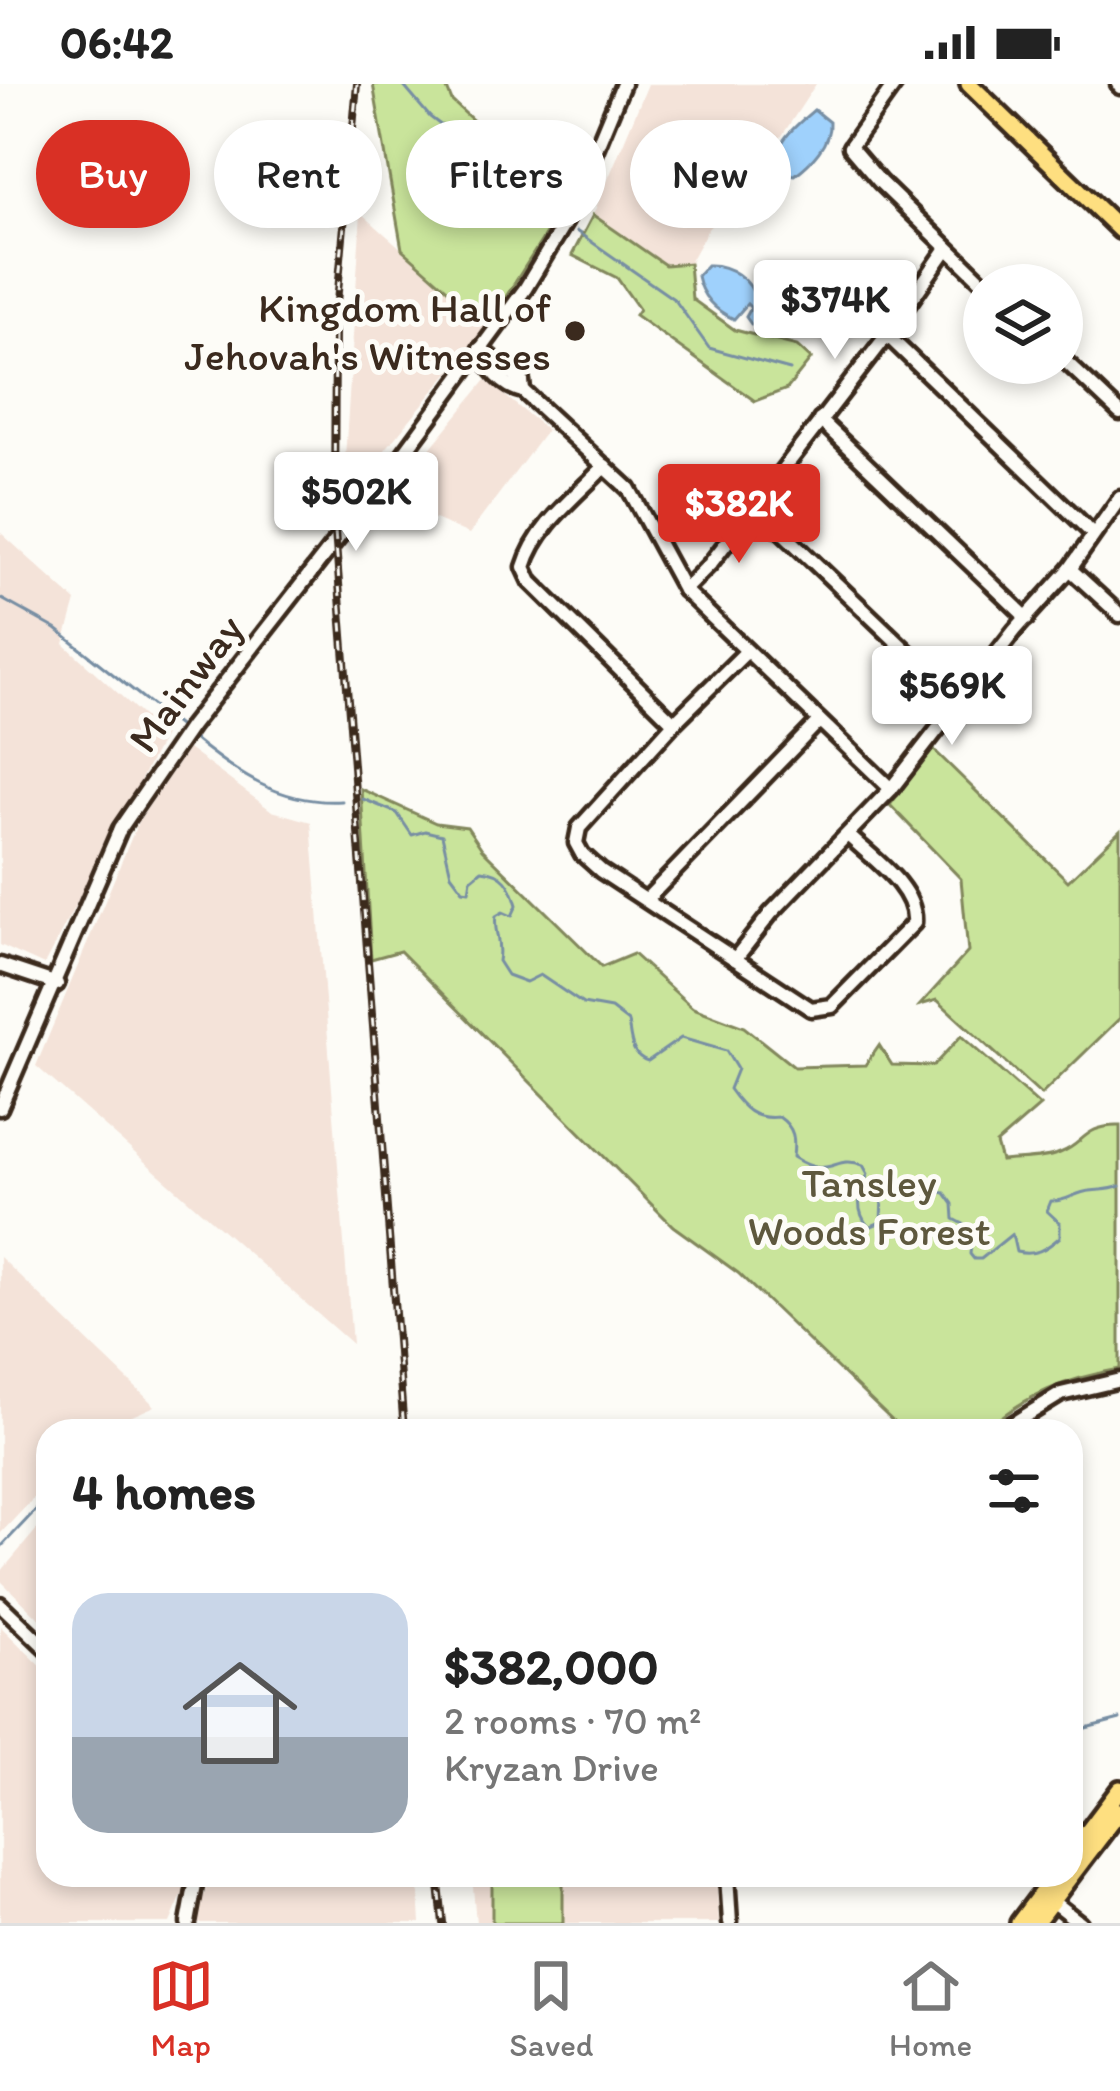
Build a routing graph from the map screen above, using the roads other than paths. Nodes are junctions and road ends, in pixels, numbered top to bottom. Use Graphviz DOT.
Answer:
graph roads {
  1 [pos="623,84"];
  2 [pos="895,84"];
  3 [pos="969,84"];
  4 [pos="1120,230"];
  5 [pos="947,248"];
  6 [pos="964,264"];
  7 [pos="887,334"];
  8 [pos="480,350"];
  9 [pos="1083,378"];
  10 [pos="1120,413"];
  11 [pos="820,420"];
  12 [pos="605,466"];
  13 [pos="1120,498"];
  14 [pos="755,506"];
  15 [pos="1093,534"];
  16 [pos="1070,569"];
  17 [pos="684,590"];
  18 [pos="1120,615"];
  19 [pos="1027,618"];
  20 [pos="747,651"];
  21 [pos="959,701"];
  22 [pos="820,721"];
  23 [pos="674,722"];
  24 [pos="891,789"];
  25 [pos="849,836"];
  26 [pos="646,900"];
  27 [pos="735,959"];
  28 [pos="0,964"];
  29 [pos="56,984"];
  30 [pos="0,1108"];
  31 [pos="1120,1380"];
  32 [pos="1020,1419"];
  33 [pos="0,1604"];
  34 [pos="36,1638"];
  35 [pos="1120,1789"];
  36 [pos="1120,1811"];
  37 [pos="1083,1838"];
  38 [pos="1083,1855"];
  39 [pos="195,1887"];
  40 [pos="728,1887"];
  41 [pos="1051,1887"];
  42 [pos="1055,1887"];
  43 [pos="1047,1897"];
  44 [pos="188,1923"];
  45 [pos="730,1923"];
  46 [pos="1018,1923"];
  47 [pos="1035,1923"];
  48 [pos="1080,1923"];
  1 -- 8 [label="street, Mainway"];
  2 -- 5 [label="street"];
  3 -- 4 [label="main road"];
  5 -- 6 [label="street"];
  5 -- 7 [label="street"];
  7 -- 11 [label="street"];
  7 -- 15 [label="street"];
  8 -- 12 [label="street"];
  8 -- 29 [label="street, Mainway"];
  9 -- 10 [label="street"];
  11 -- 14 [label="street"];
  11 -- 19 [label="street"];
  12 -- 17 [label="street"];
  12 -- 23 [label="street"];
  13 -- 15 [label="street"];
  14 -- 17 [label="street"];
  14 -- 21 [label="street"];
  15 -- 16 [label="street"];
  16 -- 18 [label="street"];
  16 -- 19 [label="street"];
  17 -- 20 [label="street"];
  19 -- 21 [label="street"];
  20 -- 22 [label="street"];
  20 -- 23 [label="street"];
  21 -- 24 [label="street"];
  22 -- 24 [label="street"];
  22 -- 26 [label="street"];
  23 -- 26 [label="street"];
  24 -- 25 [label="street"];
  25 -- 27 [label="street"];
  25 -- 27 [label="street"];
  26 -- 27 [label="street"];
  28 -- 29 [label="street"];
  29 -- 30 [label="street, Mainway"];
  31 -- 32 [label="street"];
  33 -- 34 [label="street"];
  35 -- 37 [label="main road"];
  36 -- 38 [label="main road"];
  39 -- 44 [label="street"];
  40 -- 45 [label="street"];
  41 -- 43 [label="main road"];
  42 -- 43 [label="main road"];
  43 -- 46 [label="main road"];
  43 -- 47 [label="main road"];
  43 -- 48 [label="street"];
}
